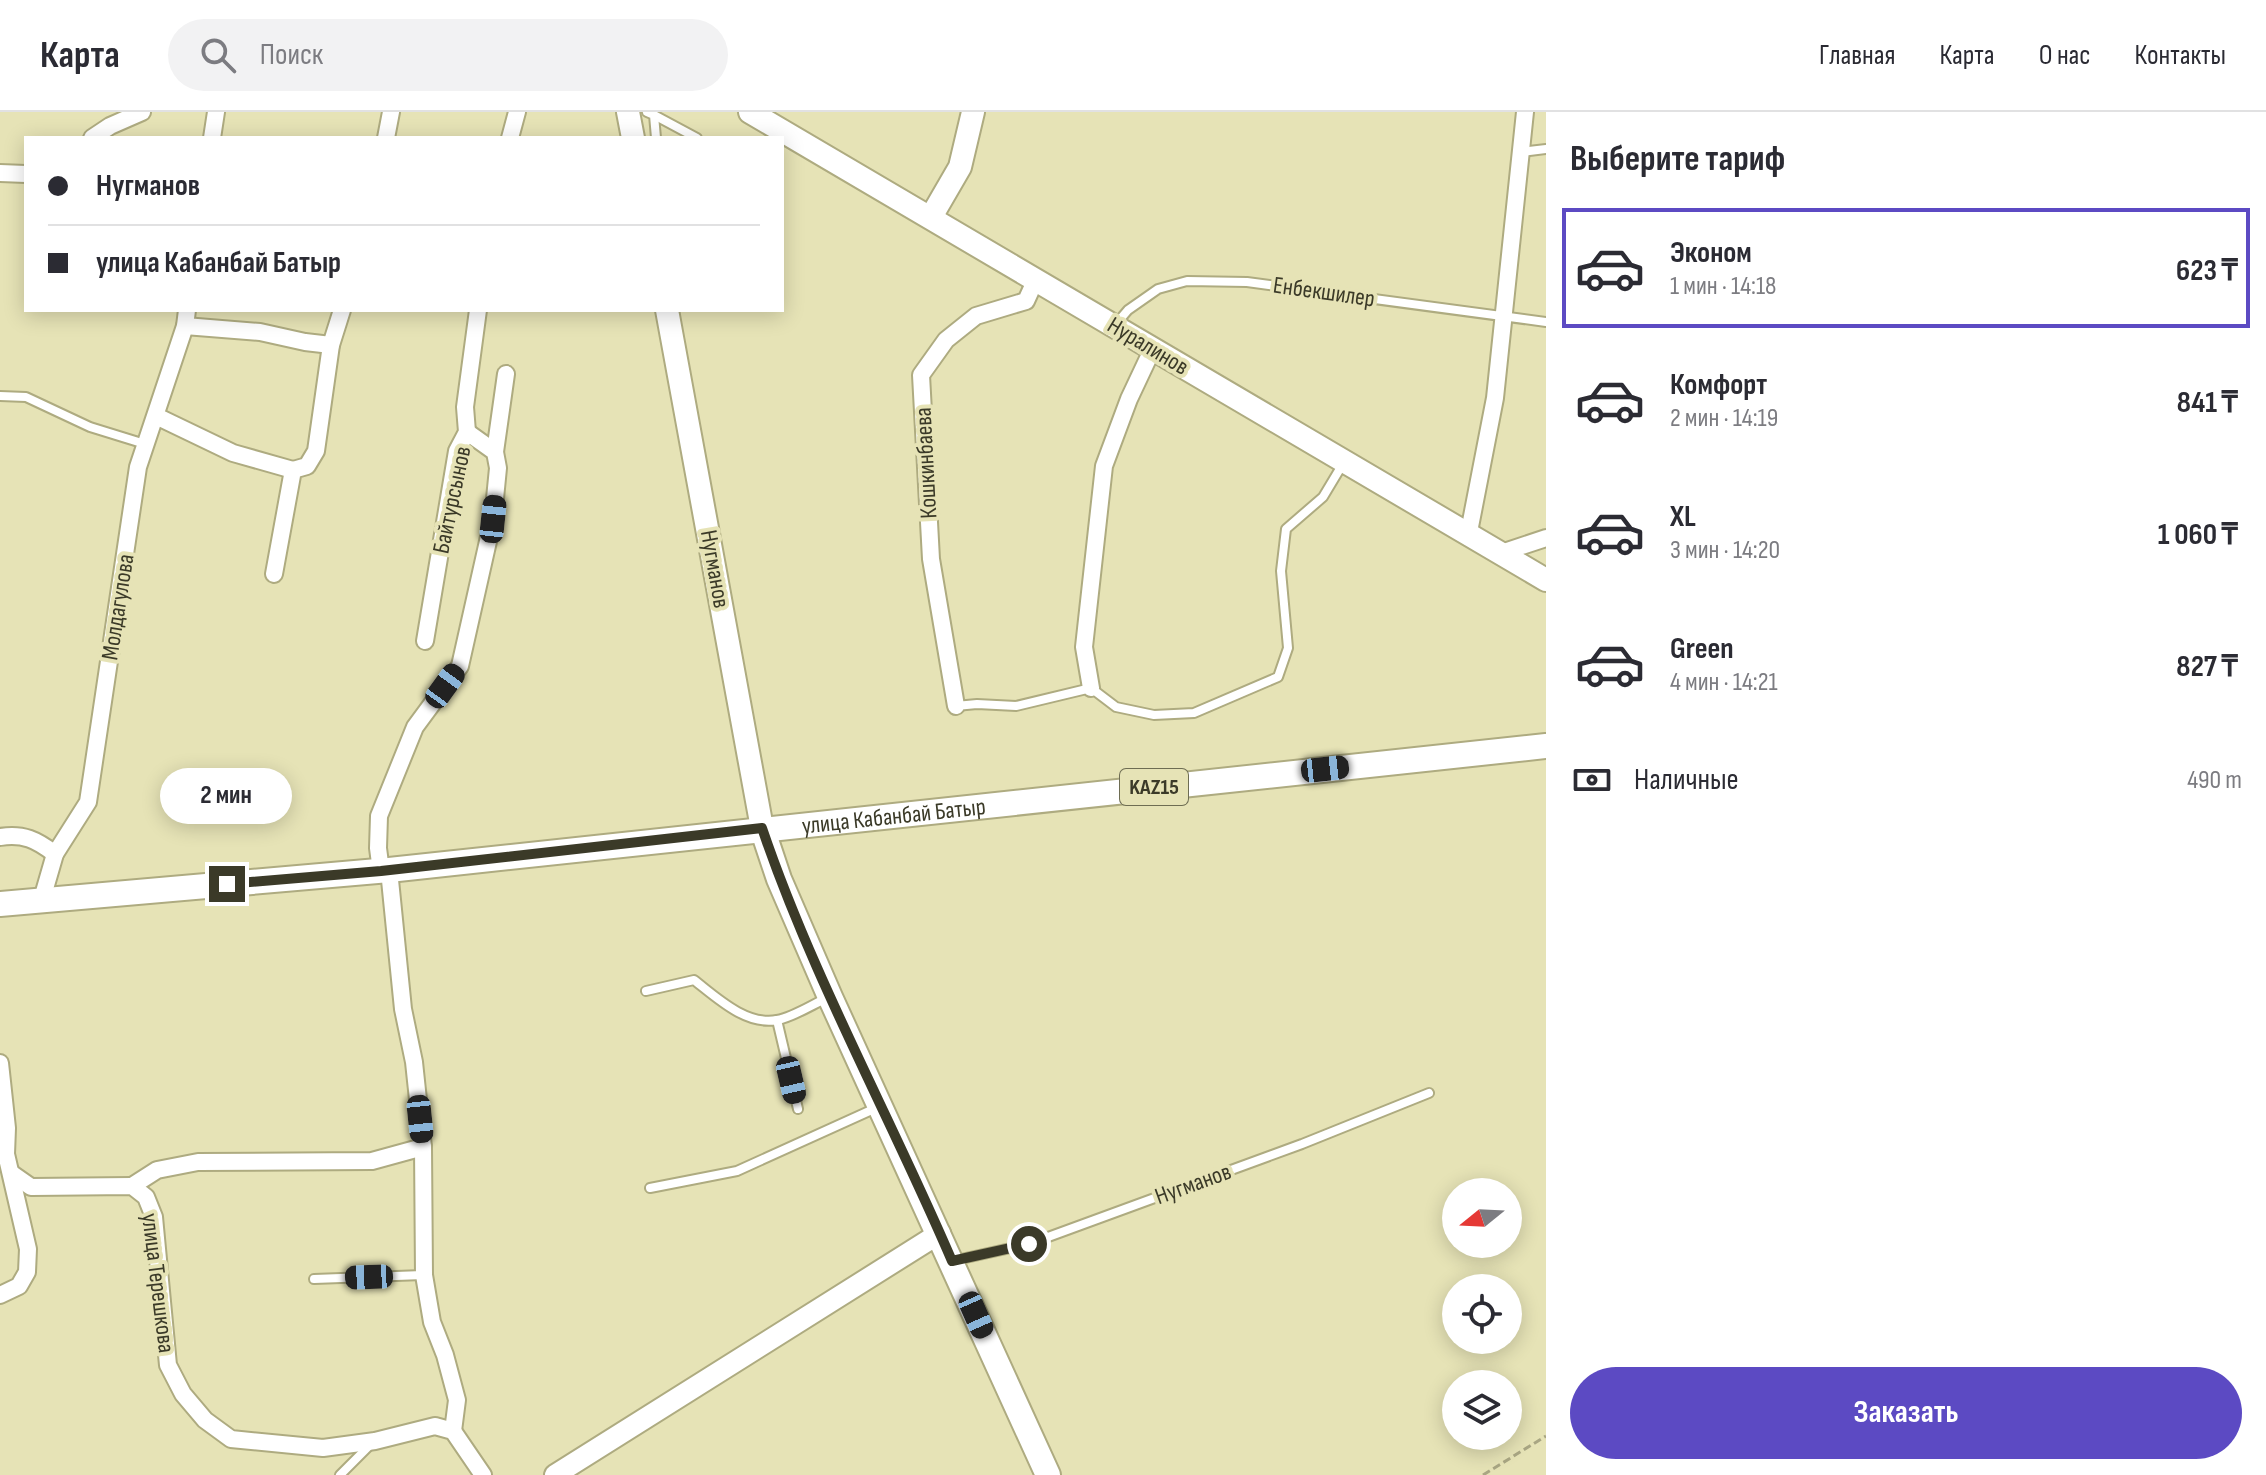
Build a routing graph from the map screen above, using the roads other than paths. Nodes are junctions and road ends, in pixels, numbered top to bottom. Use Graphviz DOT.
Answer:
graph roads {
  1 [pos="142,112"];
  2 [pos="216,112"];
  3 [pos="391,112"];
  4 [pos="517,112"];
  5 [pos="628,112"];
  6 [pos="750,112"];
  7 [pos="973,112"];
  8 [pos="1525,112"];
  9 [pos="650,113"];
  10 [pos="95,136"];
  11 [pos="212,136"];
  12 [pos="386,136"];
  13 [pos="511,136"];
  14 [pos="633,136"];
  15 [pos="656,136"];
  16 [pos="693,136"];
  17 [pos="1546,149"];
  18 [pos="1520,152"];
  19 [pos="0,173"];
  20 [pos="24,174"];
  21 [pos="931,217"];
  22 [pos="1036,279"];
  23 [pos="341,312"];
  24 [pos="478,312"];
  25 [pos="667,312"];
  26 [pos="1504,316"];
  27 [pos="186,318"];
  28 [pos="1546,322"];
  29 [pos="1115,326"];
  30 [pos="331,345"];
  31 [pos="1153,348"];
  32 [pos="506,374"];
  33 [pos="0,396"];
  34 [pos="156,416"];
  35 [pos="467,432"];
  36 [pos="146,444"];
  37 [pos="495,452"];
  38 [pos="1345,461"];
  39 [pos="293,470"];
  40 [pos="1468,537"];
  41 [pos="1546,538"];
  42 [pos="1498,554"];
  43 [pos="274,574"];
  44 [pos="1546,580"];
  45 [pos="425,641"];
  46 [pos="1091,688"];
  47 [pos="956,706"];
  48 [pos="1546,746"];
  49 [pos="762,828"];
  50 [pos="0,837"];
  51 [pos="55,854"];
  52 [pos="385,871"];
  53 [pos="42,899"];
  54 [pos="0,904"];
  55 [pos="646,991"];
  56 [pos="830,997"];
  57 [pos="777,1020"];
  58 [pos="0,1063"];
  59 [pos="1429,1093"];
  60 [pos="880,1106"];
  61 [pos="798,1109"];
  62 [pos="423,1147"];
  63 [pos="3,1155"];
  64 [pos="11,1173"];
  65 [pos="132,1186"];
  66 [pos="650,1188"];
  67 [pos="940,1233"];
  68 [pos="952,1261"];
  69 [pos="424,1275"];
  70 [pos="314,1279"];
  71 [pos="0,1295"];
  72 [pos="453,1431"];
  73 [pos="375,1441"];
  74 [pos="340,1475"];
  75 [pos="483,1475"];
  76 [pos="555,1475"];
  77 [pos="1048,1475"];
  1 -- 10 [label="street"];
  2 -- 11 [label="street"];
  3 -- 12 [label="street"];
  4 -- 13 [label="street"];
  5 -- 14 [label="main road"];
  6 -- 21 [label="main road, Нуралинов"];
  7 -- 21 [label="main road"];
  8 -- 18 [label="street"];
  9 -- 15 [label="lane"];
  9 -- 16 [label="lane"];
  17 -- 18 [label="lane"];
  18 -- 26 [label="street"];
  19 -- 20 [label="street"];
  21 -- 22 [label="main road, Нуралинов"];
  22 -- 29 [label="main road, Нуралинов"];
  22 -- 47 [label="street, Кошкинбаева"];
  23 -- 30 [label="street"];
  24 -- 35 [label="street, Байтурсынов"];
  25 -- 49 [label="main road, Нугманов"];
  26 -- 28 [label="lane, Енбекшилер"];
  26 -- 29 [label="lane, Енбекшилер"];
  26 -- 40 [label="street"];
  27 -- 30 [label="street"];
  27 -- 34 [label="street, Молдагулова"];
  29 -- 31 [label="main road, Нуралинов"];
  30 -- 39 [label="street"];
  31 -- 38 [label="main road, Нуралинов"];
  31 -- 46 [label="street"];
  32 -- 37 [label="street"];
  33 -- 36 [label="lane"];
  34 -- 36 [label="street, Молдагулова"];
  34 -- 39 [label="street"];
  35 -- 37 [label="street"];
  35 -- 45 [label="street, Байтурсынов"];
  36 -- 51 [label="street, Молдагулова"];
  37 -- 52 [label="street"];
  38 -- 40 [label="main road, Нуралинов"];
  38 -- 46 [label="lane"];
  39 -- 43 [label="street"];
  40 -- 42 [label="main road, Нуралинов"];
  41 -- 42 [label="street"];
  42 -- 44 [label="main road, Нуралинов"];
  46 -- 47 [label="lane"];
  48 -- 49 [label="main road, улица Кабанбай Батыр / KAZ15"];
  49 -- 52 [label="main road, улица Кабанбай Батыр"];
  49 -- 56 [label="main road"];
  50 -- 51 [label="street"];
  51 -- 53 [label="street, Молдагулова"];
  52 -- 53 [label="main road, улица Кабанбай Батыр"];
  52 -- 62 [label="street"];
  53 -- 54 [label="main road, улица Кабанбай Батыр"];
  55 -- 57 [label="lane"];
  56 -- 57 [label="lane"];
  56 -- 60 [label="main road"];
  57 -- 61 [label="lane"];
  58 -- 63 [label="street"];
  59 -- 68 [label="lane, Нугманов"];
  60 -- 66 [label="lane"];
  60 -- 67 [label="main road"];
  62 -- 65 [label="street"];
  62 -- 69 [label="street"];
  63 -- 64 [label="street"];
  64 -- 65 [label="street, улица Терешкова"];
  64 -- 71 [label="street"];
  65 -- 73 [label="street, улица Терешкова"];
  67 -- 68 [label="main road"];
  67 -- 76 [label="street"];
  68 -- 77 [label="main road"];
  69 -- 70 [label="lane"];
  69 -- 72 [label="street"];
  72 -- 73 [label="street, улица Терешкова"];
  72 -- 75 [label="street"];
  73 -- 74 [label="lane"];
}
